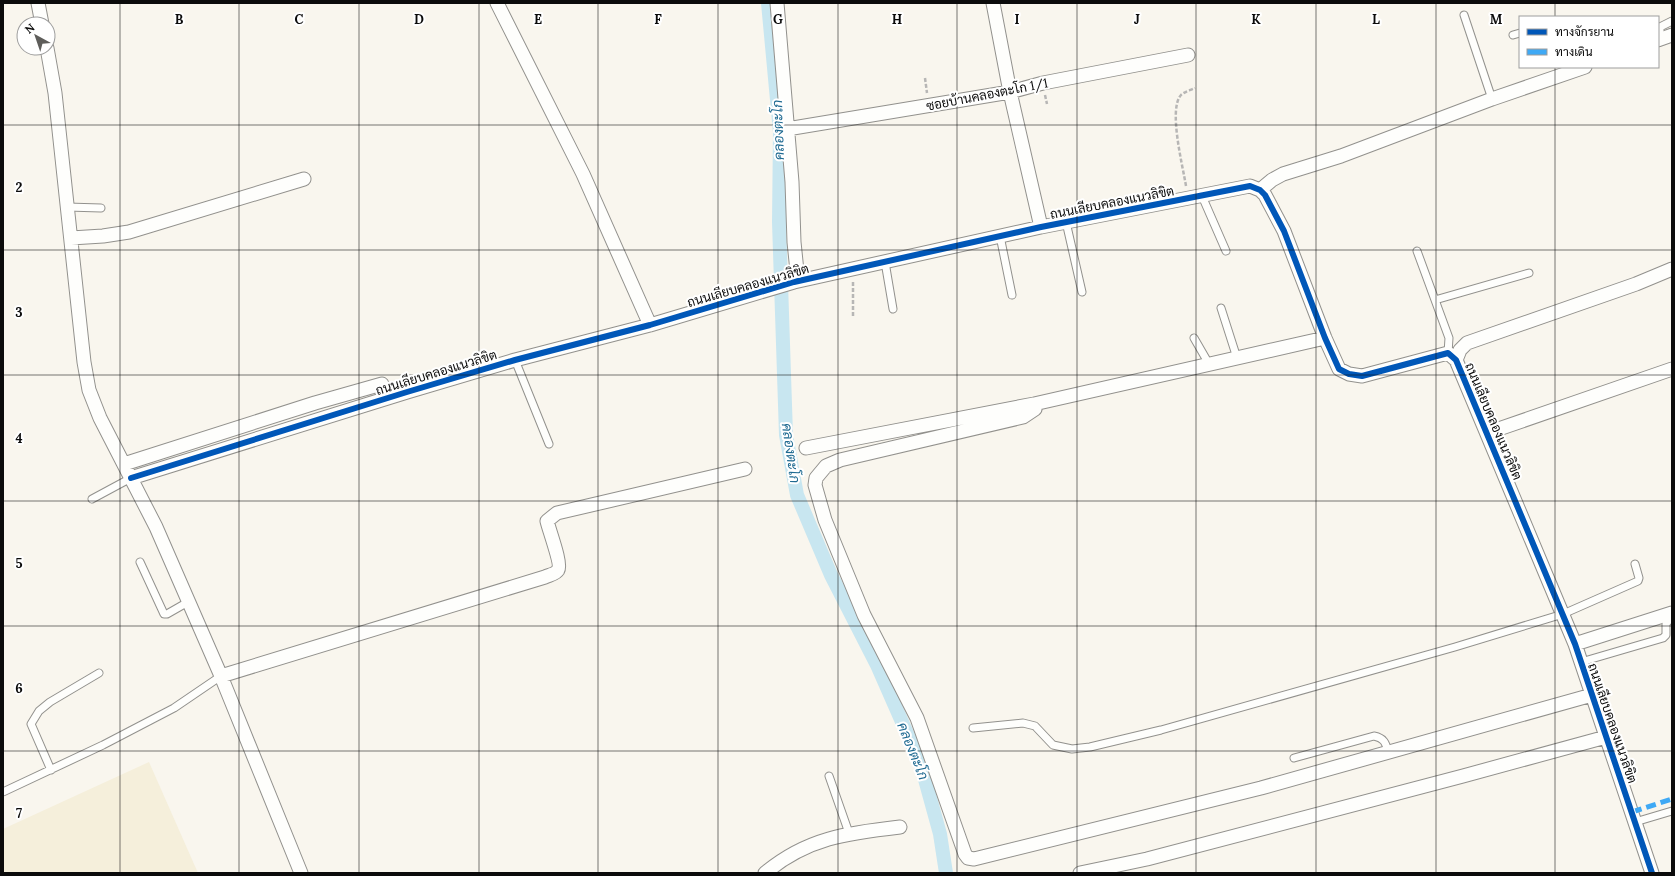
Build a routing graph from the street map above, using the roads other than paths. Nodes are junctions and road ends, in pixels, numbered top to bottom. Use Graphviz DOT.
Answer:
graph roads {
  1 [pos="38,3"];
  2 [pos="497,3"];
  3 [pos="777,3"];
  4 [pos="993,3"];
  5 [pos="1464,15"];
  6 [pos="40,16"];
  7 [pos="1672,21"];
  8 [pos="1663,38"];
  9 [pos="1188,55"];
  10 [pos="48,56"];
  11 [pos="1579,68"];
  12 [pos="1010,92"];
  13 [pos="1492,99"];
  14 [pos="786,129"];
  15 [pos="304,178"];
  16 [pos="1260,190"];
  17 [pos="1202,196"];
  18 [pos="67,207"];
  19 [pos="101,208"];
  20 [pos="1066,222"];
  21 [pos="1041,227"];
  22 [pos="1000,236"];
  23 [pos="71,238"];
  24 [pos="1226,251"];
  25 [pos="1417,251"];
  26 [pos="885,262"];
  27 [pos="1672,269"];
  28 [pos="1530,273"];
  29 [pos="796,282"];
  30 [pos="1082,292"];
  31 [pos="1012,295"];
  32 [pos="1435,300"];
  33 [pos="1221,308"];
  34 [pos="893,309"];
  35 [pos="650,325"];
  36 [pos="1194,338"];
  37 [pos="1325,338"];
  38 [pos="1452,357"];
  39 [pos="1237,358"];
  40 [pos="515,360"];
  41 [pos="1209,364"];
  42 [pos="1672,369"];
  43 [pos="382,384"];
  44 [pos="315,403"];
  45 [pos="1034,404"];
  46 [pos="321,418"];
  47 [pos="1487,433"];
  48 [pos="549,444"];
  49 [pos="806,448"];
  50 [pos="124,464"];
  51 [pos="745,469"];
  52 [pos="131,478"];
  53 [pos="92,499"];
  54 [pos="140,562"];
  55 [pos="1635,564"];
  56 [pos="188,602"];
  57 [pos="1672,612"];
  58 [pos="1563,614"];
  59 [pos="1672,620"];
  60 [pos="1575,644"];
  61 [pos="1581,662"];
  62 [pos="99,673"];
  63 [pos="221,676"];
  64 [pos="1592,695"];
  65 [pos="973,728"];
  66 [pos="1606,737"];
  67 [pos="1388,752"];
  68 [pos="1294,758"];
  69 [pos="51,770"];
  70 [pos="829,776"];
  71 [pos="3,792"];
  72 [pos="1672,811"];
  73 [pos="1635,822"];
  74 [pos="900,827"];
  75 [pos="849,833"];
  76 [pos="301,873"];
  77 [pos="765,873"];
  78 [pos="1080,873"];
  79 [pos="1652,873"];
  1 -- 6 [label="street"];
  2 -- 35 [label="street"];
  3 -- 14 [label="street"];
  4 -- 12 [label="street"];
  5 -- 13 [label="lane"];
  7 -- 8 [label="lane"];
  9 -- 12 [label="street, ซอยบ้านคลองตะโก 1/1"];
  10 -- 18 [label="street"];
  11 -- 13 [label="street"];
  12 -- 14 [label="street, ซอยบ้านคลองตะโก 1/1"];
  12 -- 21 [label="street"];
  13 -- 16 [label="street"];
  14 -- 29 [label="street"];
  15 -- 23 [label="street"];
  16 -- 17 [label="street, ถนนเลียบคลองแนวลิขิต"];
  16 -- 37 [label="street, ถนนเลียบคลองแนวลิขิต"];
  17 -- 20 [label="street, ถนนเลียบคลองแนวลิขิต"];
  17 -- 24 [label="lane"];
  18 -- 19 [label="lane"];
  18 -- 23 [label="street"];
  20 -- 21 [label="street, ถนนเลียบคลองแนวลิขิต"];
  20 -- 30 [label="lane"];
  21 -- 22 [label="street, ถนนเลียบคลองแนวลิขิต"];
  22 -- 26 [label="street, ถนนเลียบคลองแนวลิขิต"];
  22 -- 31 [label="lane"];
  23 -- 50 [label="street"];
  25 -- 32 [label="lane"];
  26 -- 29 [label="street, ถนนเลียบคลองแนวลิขิต"];
  26 -- 34 [label="lane"];
  27 -- 38 [label="street"];
  28 -- 32 [label="lane"];
  29 -- 35 [label="street, ถนนเลียบคลองแนวลิขิต"];
  32 -- 38 [label="lane"];
  33 -- 39 [label="lane"];
  35 -- 40 [label="street, ถนนเลียบคลองแนวลิขิต"];
  36 -- 41 [label="lane"];
  37 -- 38 [label="street, ถนนเลียบคลองแนวลิขิต"];
  37 -- 39 [label="street"];
  38 -- 47 [label="street, ถนนเลียบคลองแนวลิขิต"];
  39 -- 41 [label="street"];
  40 -- 46 [label="street, ถนนเลียบคลองแนวลิขิต"];
  40 -- 48 [label="lane"];
  41 -- 45 [label="street"];
  42 -- 47 [label="street"];
  43 -- 44 [label="street"];
  44 -- 46 [label="street"];
  44 -- 50 [label="street"];
  45 -- 49 [label="street"];
  45 -- 67 [label="street"];
  46 -- 52 [label="street, ถนนเลียบคลองแนวลิขิต"];
  47 -- 58 [label="street, ถนนเลียบคลองแนวลิขิต"];
  50 -- 52 [label="street"];
  51 -- 63 [label="street"];
  52 -- 53 [label="lane"];
  52 -- 56 [label="street"];
  54 -- 56 [label="lane"];
  55 -- 58 [label="lane"];
  56 -- 63 [label="street"];
  57 -- 60 [label="street"];
  58 -- 60 [label="street, ถนนเลียบคลองแนวลิขิต"];
  58 -- 65 [label="lane"];
  59 -- 61 [label="lane"];
  60 -- 61 [label="street, ถนนเลียบคลองแนวลิขิต"];
  61 -- 64 [label="street, ถนนเลียบคลองแนวลิขิต"];
  62 -- 69 [label="lane"];
  63 -- 69 [label="lane"];
  63 -- 76 [label="street"];
  64 -- 66 [label="street, ถนนเลียบคลองแนวลิขิต"];
  64 -- 67 [label="street"];
  66 -- 73 [label="street, ถนนเลียบคลองแนวลิขิต"];
  66 -- 78 [label="street"];
  67 -- 68 [label="lane"];
  69 -- 71 [label="lane"];
  70 -- 75 [label="lane"];
  72 -- 73 [label="lane"];
  73 -- 79 [label="street, ถนนเลียบคลองแนวลิขิต"];
  74 -- 75 [label="street"];
  75 -- 77 [label="street"];
}
